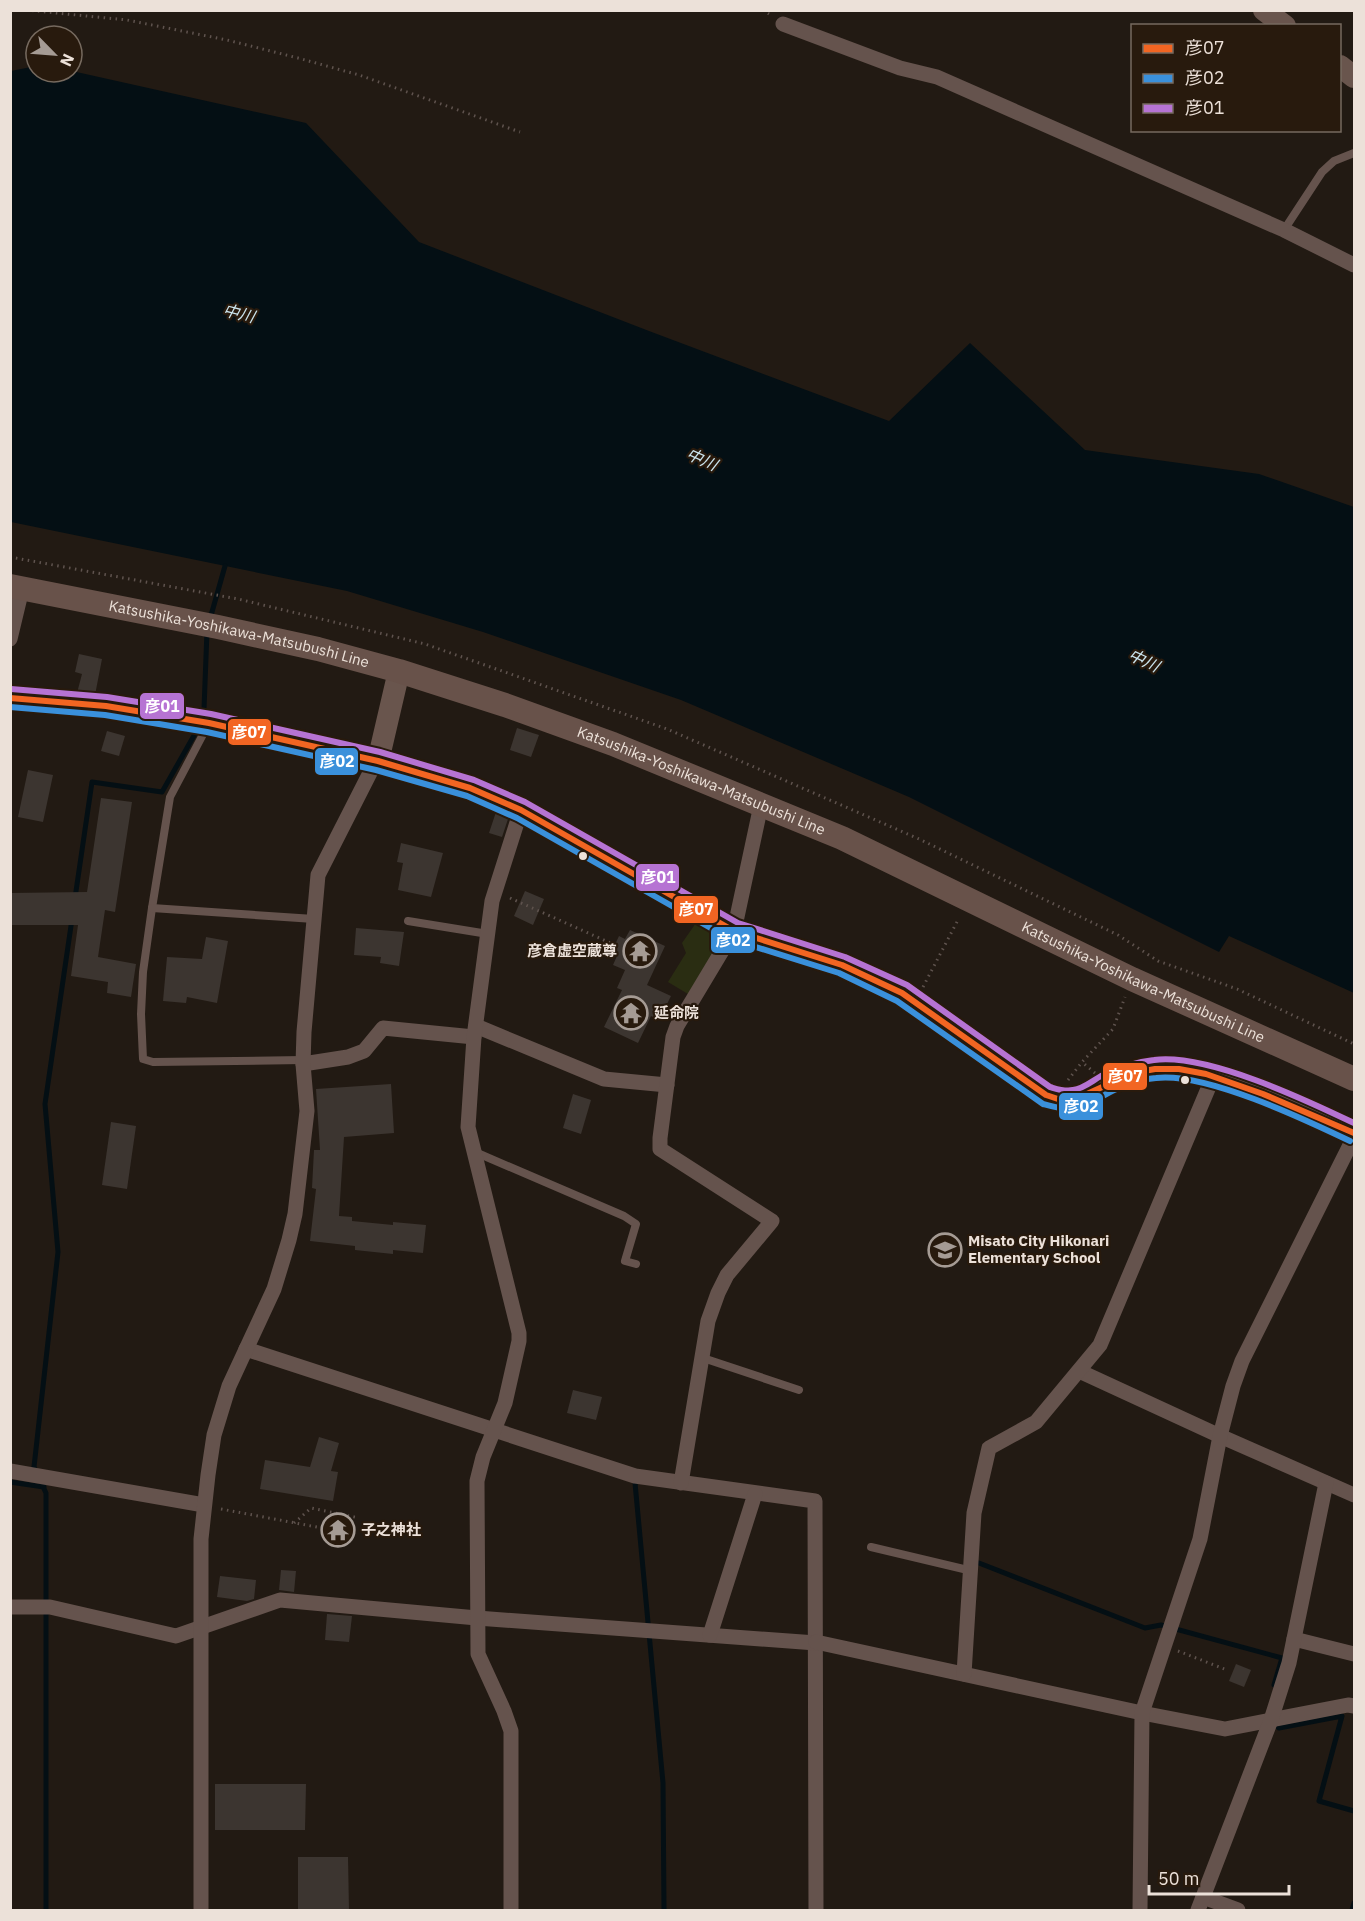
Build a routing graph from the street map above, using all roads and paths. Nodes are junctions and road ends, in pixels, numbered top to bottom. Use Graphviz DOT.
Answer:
graph roads {
  1 [pos="26,10"];
  2 [pos="1264,10"];
  3 [pos="783,24"];
  4 [pos="1282,24"];
  5 [pos="1341,67"];
  6 [pos="1354,76"];
  7 [pos="520,132"];
  8 [pos="1354,153"];
  9 [pos="1284,230"];
  10 [pos="1354,265"];
  11 [pos="16,588"];
  12 [pos="10,639"];
  13 [pos="399,671"];
  14 [pos="10,698"];
  15 [pos="209,723"];
  16 [pos="377,761"];
  17 [pos="761,805"];
  18 [pos="521,810"];
  19 [pos="495,891"];
  20 [pos="969,899"];
  21 [pos="152,908"];
  22 [pos="314,919"];
  23 [pos="408,921"];
  24 [pos="734,931"];
  25 [pos="488,934"];
  26 [pos="615,945"];
  27 [pos="1132,979"];
  28 [pos="915,1002"];
  29 [pos="475,1031"];
  30 [pos="303,1062"];
  31 [pos="1082,1062"];
  32 [pos="1214,1077"];
  33 [pos="1354,1079"];
  34 [pos="1068,1080"];
  35 [pos="1107,1084"];
  36 [pos="667,1085"];
  37 [pos="1354,1135"];
  38 [pos="474,1151"];
  39 [pos="636,1264"];
  40 [pos="246,1349"];
  41 [pos="703,1358"];
  42 [pos="1079,1371"];
  43 [pos="800,1389"];
  44 [pos="494,1430"];
  45 [pos="1220,1436"];
  46 [pos="10,1471"];
  47 [pos="681,1483"];
  48 [pos="1326,1483"];
  49 [pos="755,1494"];
  50 [pos="1354,1496"];
  51 [pos="204,1505"];
  52 [pos="359,1518"];
  53 [pos="294,1522"];
  54 [pos="322,1528"];
  55 [pos="871,1547"];
  56 [pos="972,1571"];
  57 [pos="10,1607"];
  58 [pos="477,1618"];
  59 [pos="199,1629"];
  60 [pos="710,1635"];
  61 [pos="1294,1638"];
  62 [pos="816,1643"];
  63 [pos="1164,1646"];
  64 [pos="1354,1654"];
  65 [pos="1227,1670"];
  66 [pos="963,1674"];
  67 [pos="1354,1706"];
  68 [pos="1142,1713"];
  69 [pos="1271,1720"];
  70 [pos="1201,1904"];
  71 [pos="201,1911"];
  72 [pos="511,1911"];
  73 [pos="816,1911"];
  74 [pos="1140,1911"];
  75 [pos="1238,1911"];
  1 -- 7 [label="path"];
  2 -- 4 [label="street"];
  3 -- 9 [label="street"];
  5 -- 6 [label="street"];
  8 -- 9 [label="lane"];
  9 -- 10 [label="street"];
  11 -- 12 [label="street"];
  11 -- 13 [label="main road, Katsushika-Yoshikawa-Matsubushi Line"];
  13 -- 16 [label="street"];
  13 -- 17 [label="main road, Katsushika-Yoshikawa-Matsubushi Line"];
  14 -- 15 [label="street"];
  15 -- 16 [label="street"];
  15 -- 21 [label="lane"];
  16 -- 18 [label="street"];
  16 -- 22 [label="street"];
  17 -- 20 [label="main road, Katsushika-Yoshikawa-Matsubushi Line"];
  17 -- 24 [label="street"];
  18 -- 19 [label="street"];
  18 -- 24 [label="street"];
  19 -- 25 [label="street"];
  19 -- 26 [label="path"];
  20 -- 27 [label="main road, Katsushika-Yoshikawa-Matsubushi Line"];
  20 -- 28 [label="path"];
  21 -- 22 [label="lane"];
  21 -- 30 [label="lane"];
  22 -- 30 [label="street"];
  23 -- 25 [label="lane"];
  24 -- 28 [label="street"];
  24 -- 36 [label="street"];
  25 -- 29 [label="street"];
  27 -- 31 [label="path"];
  27 -- 33 [label="main road, Katsushika-Yoshikawa-Matsubushi Line"];
  28 -- 35 [label="street"];
  29 -- 30 [label="street"];
  29 -- 36 [label="street"];
  29 -- 38 [label="street"];
  30 -- 40 [label="street"];
  31 -- 34 [label="path"];
  31 -- 35 [label="path"];
  32 -- 35 [label="street"];
  32 -- 37 [label="street"];
  32 -- 42 [label="street"];
  36 -- 41 [label="street"];
  37 -- 45 [label="street"];
  38 -- 39 [label="lane"];
  38 -- 44 [label="street"];
  40 -- 44 [label="street"];
  40 -- 51 [label="street"];
  41 -- 43 [label="lane"];
  41 -- 47 [label="street"];
  42 -- 45 [label="street"];
  42 -- 56 [label="street"];
  44 -- 47 [label="street"];
  44 -- 58 [label="street"];
  45 -- 48 [label="street"];
  45 -- 63 [label="street"];
  46 -- 51 [label="street"];
  47 -- 49 [label="street"];
  48 -- 50 [label="street"];
  48 -- 61 [label="street"];
  49 -- 60 [label="street"];
  49 -- 62 [label="street"];
  51 -- 53 [label="path"];
  51 -- 59 [label="street"];
  52 -- 53 [label="path"];
  53 -- 54 [label="path"];
  55 -- 56 [label="lane"];
  56 -- 66 [label="street"];
  57 -- 59 [label="street"];
  58 -- 59 [label="street"];
  58 -- 60 [label="street"];
  58 -- 72 [label="street"];
  59 -- 71 [label="street"];
  60 -- 62 [label="street"];
  61 -- 64 [label="street"];
  61 -- 69 [label="street"];
  62 -- 66 [label="street"];
  62 -- 73 [label="street"];
  63 -- 65 [label="path"];
  63 -- 68 [label="street"];
  66 -- 68 [label="street"];
  67 -- 69 [label="street"];
  68 -- 69 [label="street"];
  68 -- 74 [label="street"];
  69 -- 70 [label="street"];
  70 -- 75 [label="street"];
}
